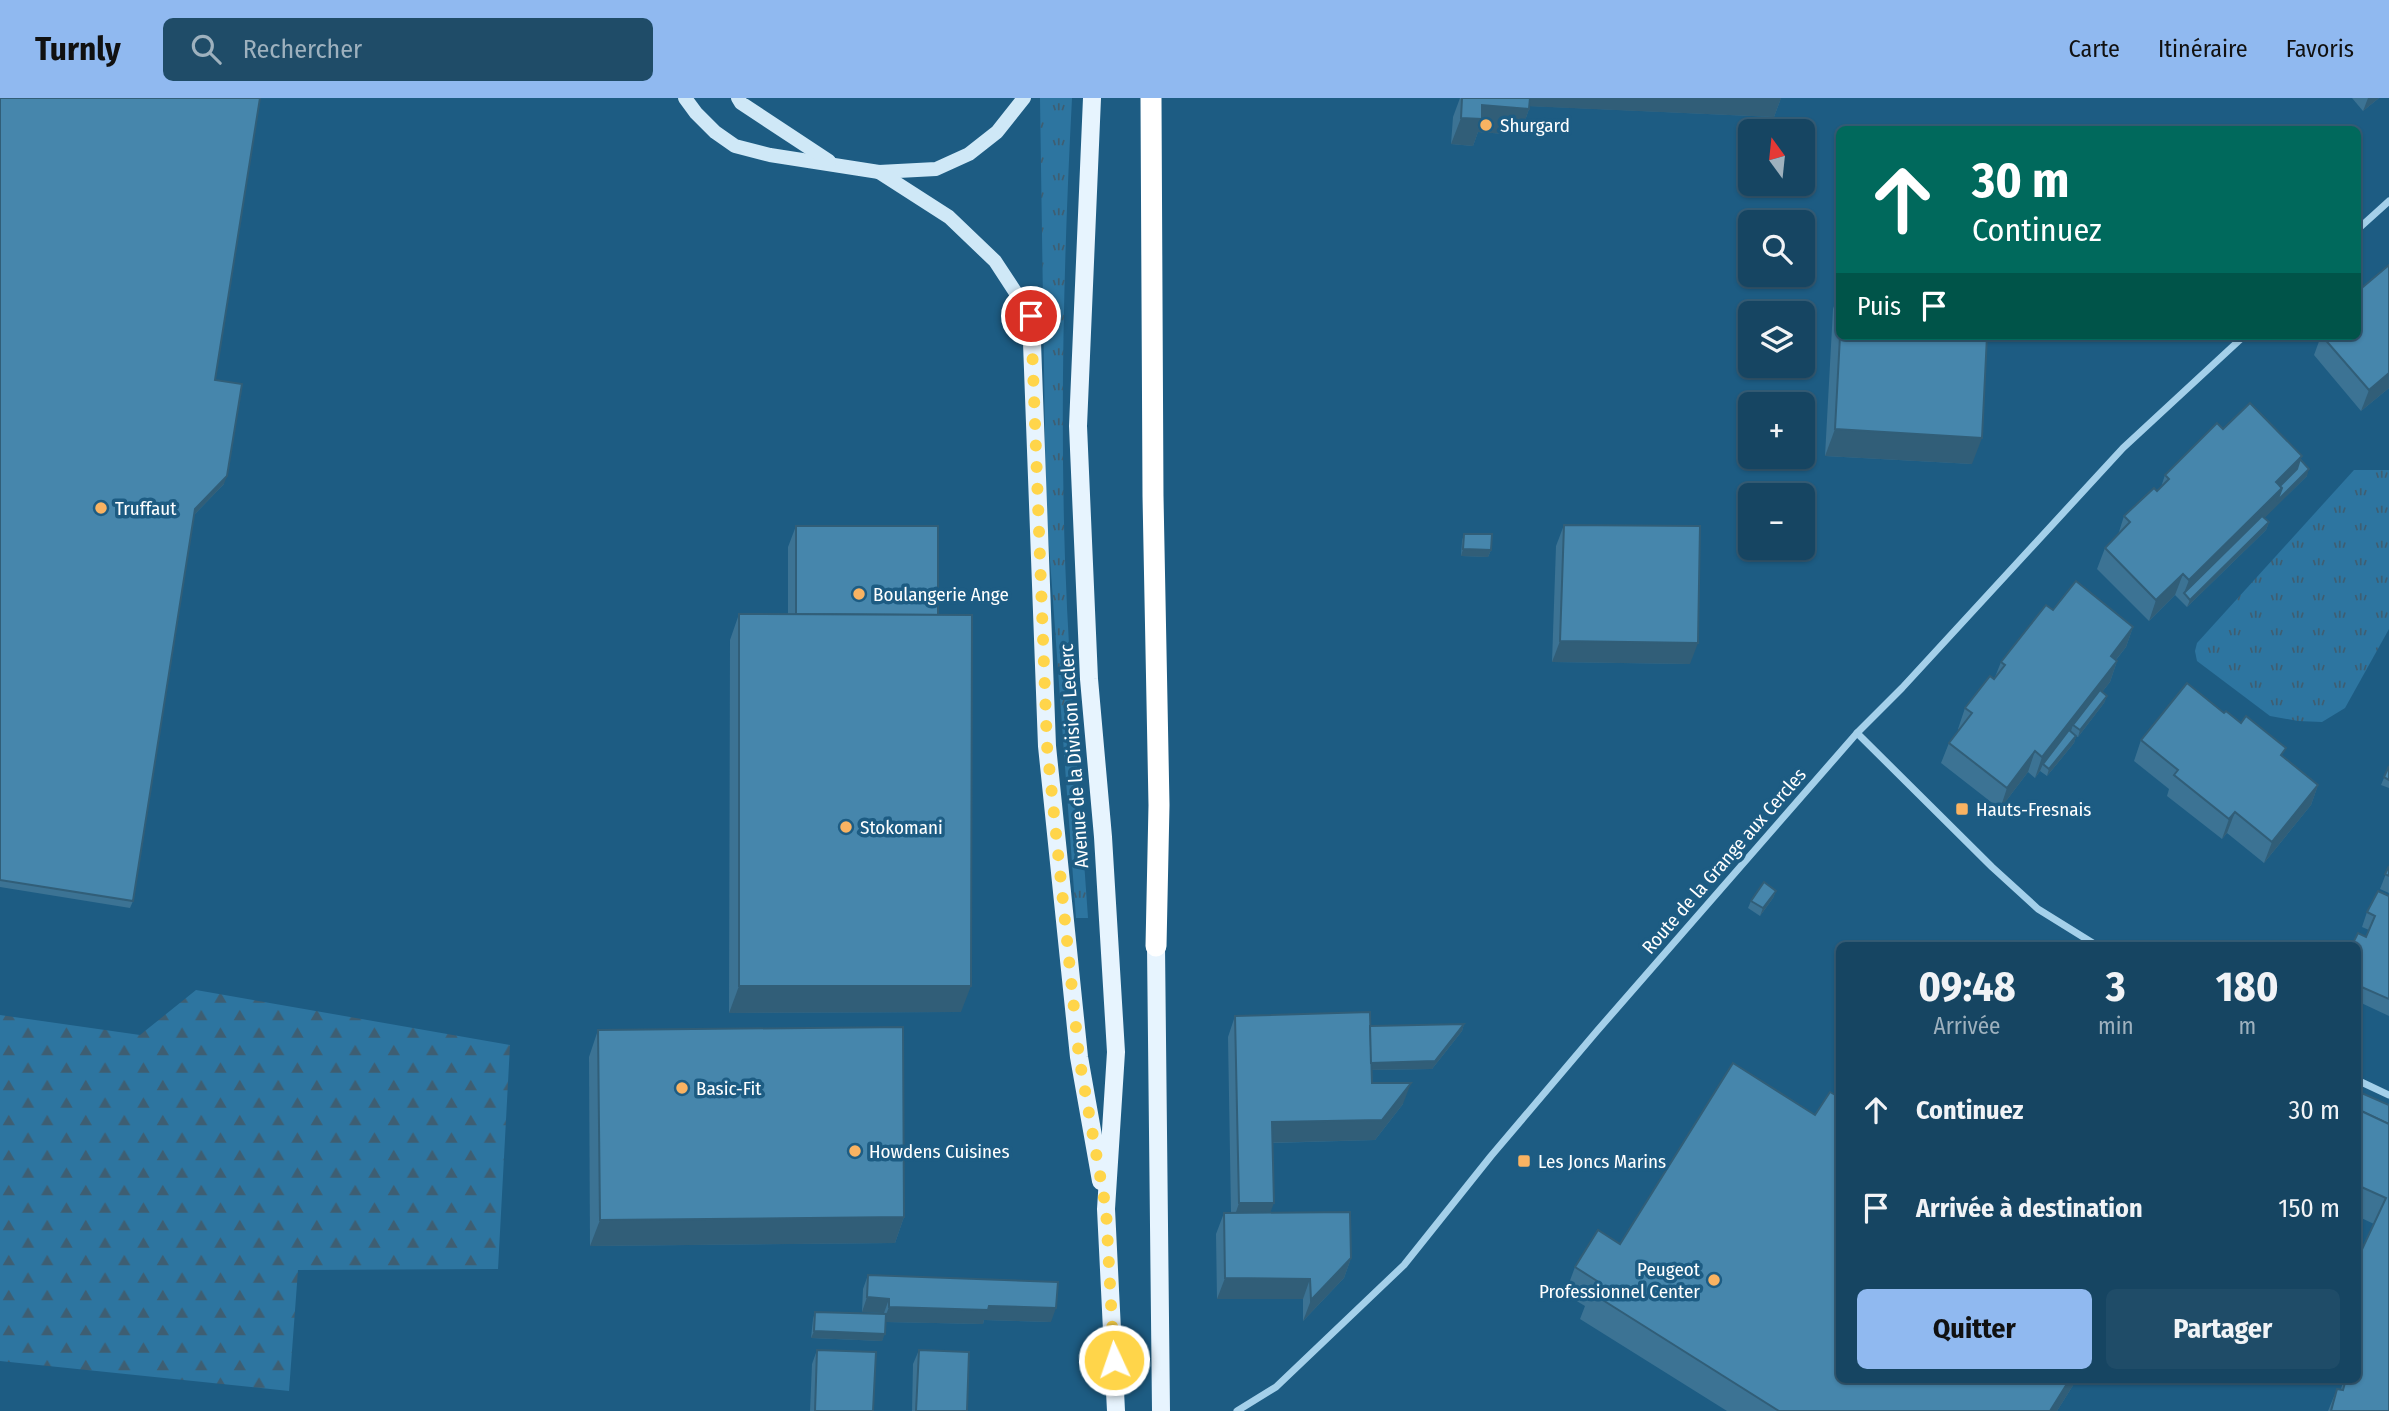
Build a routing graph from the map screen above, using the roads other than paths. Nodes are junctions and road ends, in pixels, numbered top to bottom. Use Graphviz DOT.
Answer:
graph roads {
  1 [pos="685,98"];
  2 [pos="738,98"];
  3 [pos="1024,98"];
  4 [pos="1092,98"];
  5 [pos="1151,98"];
  6 [pos="833,164"];
  7 [pos="879,172"];
  8 [pos="2389,201"];
  9 [pos="2361,226"];
  10 [pos="1031,316"];
  11 [pos="2240,340"];
  12 [pos="1857,733"];
  13 [pos="2091,942"];
  14 [pos="1156,946"];
  15 [pos="2361,1082"];
  16 [pos="2389,1095"];
  17 [pos="1106,1209"];
  18 [pos="1116,1411"];
  19 [pos="1161,1411"];
  20 [pos="1237,1411"];
  1 -- 6 [label="street"];
  2 -- 6 [label="street"];
  3 -- 7 [label="street"];
  4 -- 17 [label="main road, Avenue de la Division Leclerc"];
  5 -- 14 [label="highway"];
  6 -- 7 [label="street"];
  7 -- 10 [label="street"];
  8 -- 9 [label="street"];
  10 -- 17 [label="main road"];
  11 -- 12 [label="street, Route de la Grange aux Cercles"];
  12 -- 13 [label="street"];
  12 -- 20 [label="street, Route de la Grange aux Cercles"];
  14 -- 19 [label="main road"];
  15 -- 16 [label="street"];
  17 -- 18 [label="main road, Avenue de la Division Leclerc"];
}
